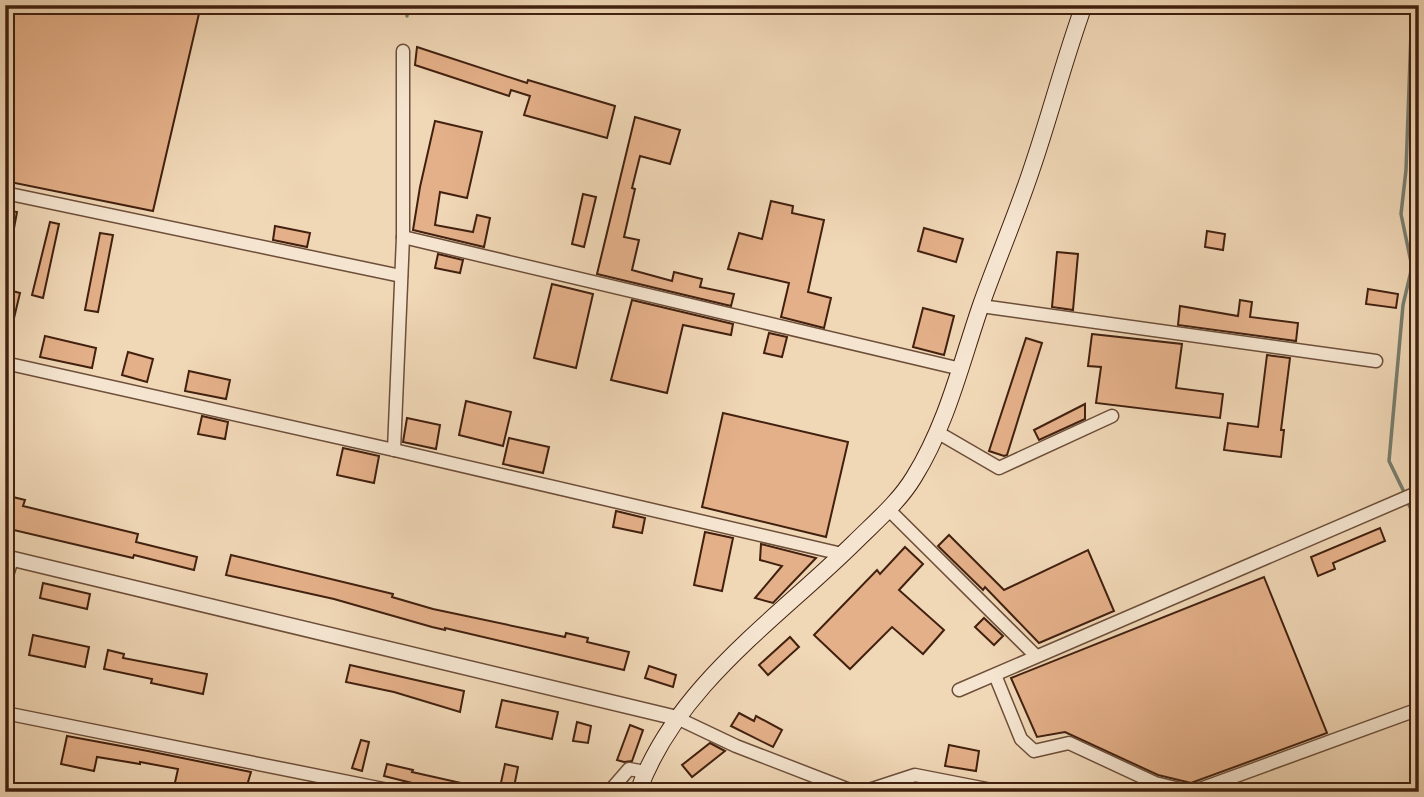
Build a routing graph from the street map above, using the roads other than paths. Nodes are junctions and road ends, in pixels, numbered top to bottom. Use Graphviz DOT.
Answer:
graph roads {
  1 [pos="1084,5"];
  2 [pos="403,51"];
  3 [pos="5,193"];
  4 [pos="402,237"];
  5 [pos="401,276"];
  6 [pos="981,306"];
  7 [pos="1376,361"];
  8 [pos="5,363"];
  9 [pos="961,369"];
  10 [pos="1112,416"];
  11 [pos="937,432"];
  12 [pos="394,450"];
  13 [pos="1414,494"];
  14 [pos="888,509"];
  15 [pos="842,554"];
  16 [pos="9,558"];
  17 [pos="5,582"];
  18 [pos="1037,656"];
  19 [pos="995,675"];
  20 [pos="958,690"];
  21 [pos="1419,709"];
  22 [pos="5,713"];
  23 [pos="677,718"];
  24 [pos="645,772"];
  25 [pos="398,792"];
  26 [pos="609,792"];
  27 [pos="638,792"];
  28 [pos="855,792"];
  29 [pos="863,792"];
  30 [pos="1002,792"];
  1 -- 6 [label="main road"];
  2 -- 4 [label="street"];
  3 -- 5 [label="street"];
  4 -- 5 [label="street"];
  4 -- 9 [label="street"];
  5 -- 12 [label="street"];
  6 -- 7 [label="street"];
  6 -- 9 [label="main road"];
  8 -- 12 [label="street"];
  9 -- 11 [label="main road"];
  10 -- 11 [label="street"];
  11 -- 14 [label="main road"];
  12 -- 15 [label="street"];
  13 -- 18 [label="street"];
  14 -- 15 [label="main road"];
  14 -- 18 [label="street"];
  15 -- 23 [label="main road"];
  16 -- 17 [label="street"];
  16 -- 23 [label="street"];
  18 -- 19 [label="street"];
  19 -- 20 [label="street"];
  19 -- 21 [label="street"];
  22 -- 25 [label="street"];
  23 -- 24 [label="main road"];
  23 -- 28 [label="street"];
  24 -- 26 [label="street"];
  24 -- 27 [label="main road"];
  29 -- 30 [label="street"];
}
